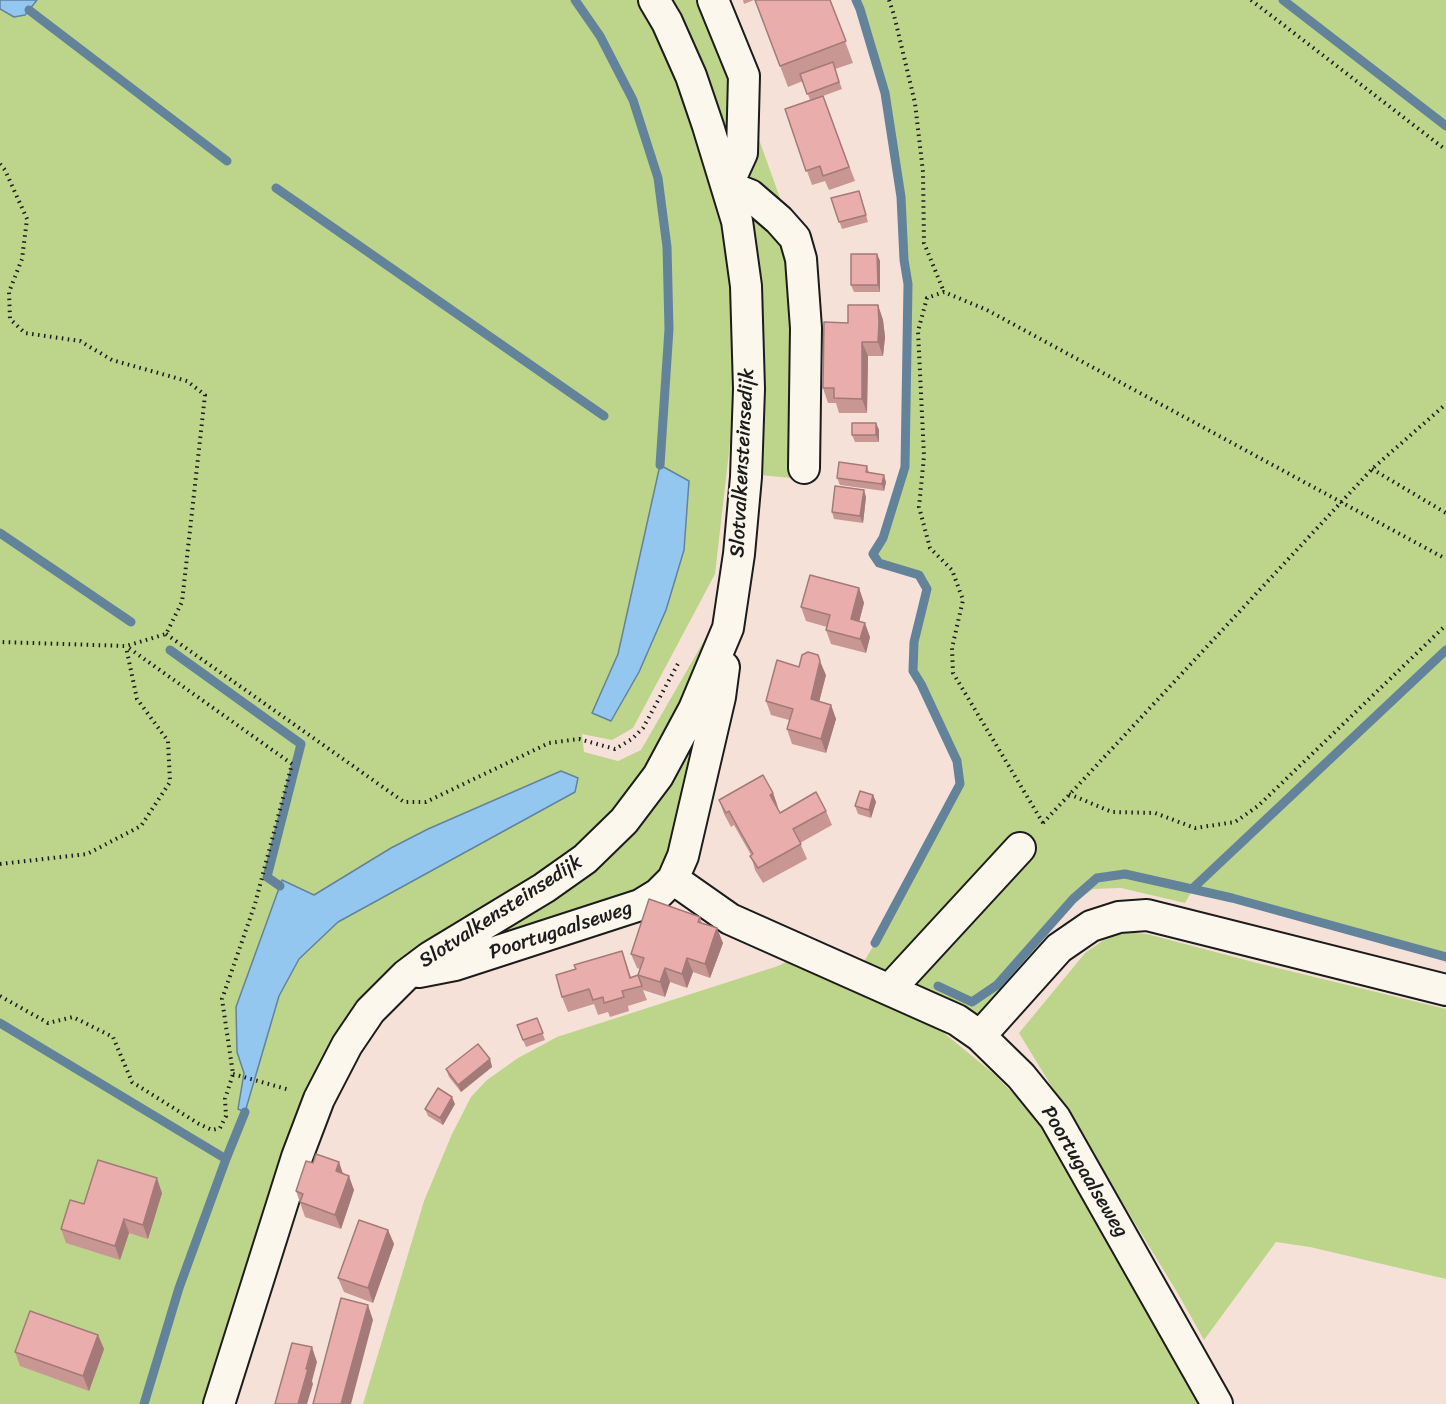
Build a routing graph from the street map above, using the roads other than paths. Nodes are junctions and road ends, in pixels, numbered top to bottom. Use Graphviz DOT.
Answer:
graph roads {
  1 [pos="654,0"];
  2 [pos="713,0"];
  3 [pos="727,186"];
  4 [pos="804,468"];
  5 [pos="728,628"];
  6 [pos="1020,848"];
  7 [pos="673,879"];
  8 [pos="406,975"];
  9 [pos="890,989"];
  10 [pos="1446,990"];
  11 [pos="980,1036"];
  12 [pos="219,1404"];
  13 [pos="1217,1404"];
  1 -- 3 [label="street, Slotvalkensteinsedijk"];
  2 -- 3 [label="street"];
  3 -- 4 [label="street"];
  3 -- 5 [label="street, Slotvalkensteinsedijk"];
  5 -- 7 [label="street, Poortugaalseweg"];
  5 -- 8 [label="street, Slotvalkensteinsedijk"];
  6 -- 9 [label="street"];
  7 -- 8 [label="street, Poortugaalseweg"];
  7 -- 9 [label="street, Poortugaalseweg"];
  8 -- 12 [label="street, Slotvalkensteinsedijk"];
  9 -- 11 [label="street, Poortugaalseweg"];
  10 -- 11 [label="street"];
  11 -- 13 [label="street, Poortugaalseweg"];
}
